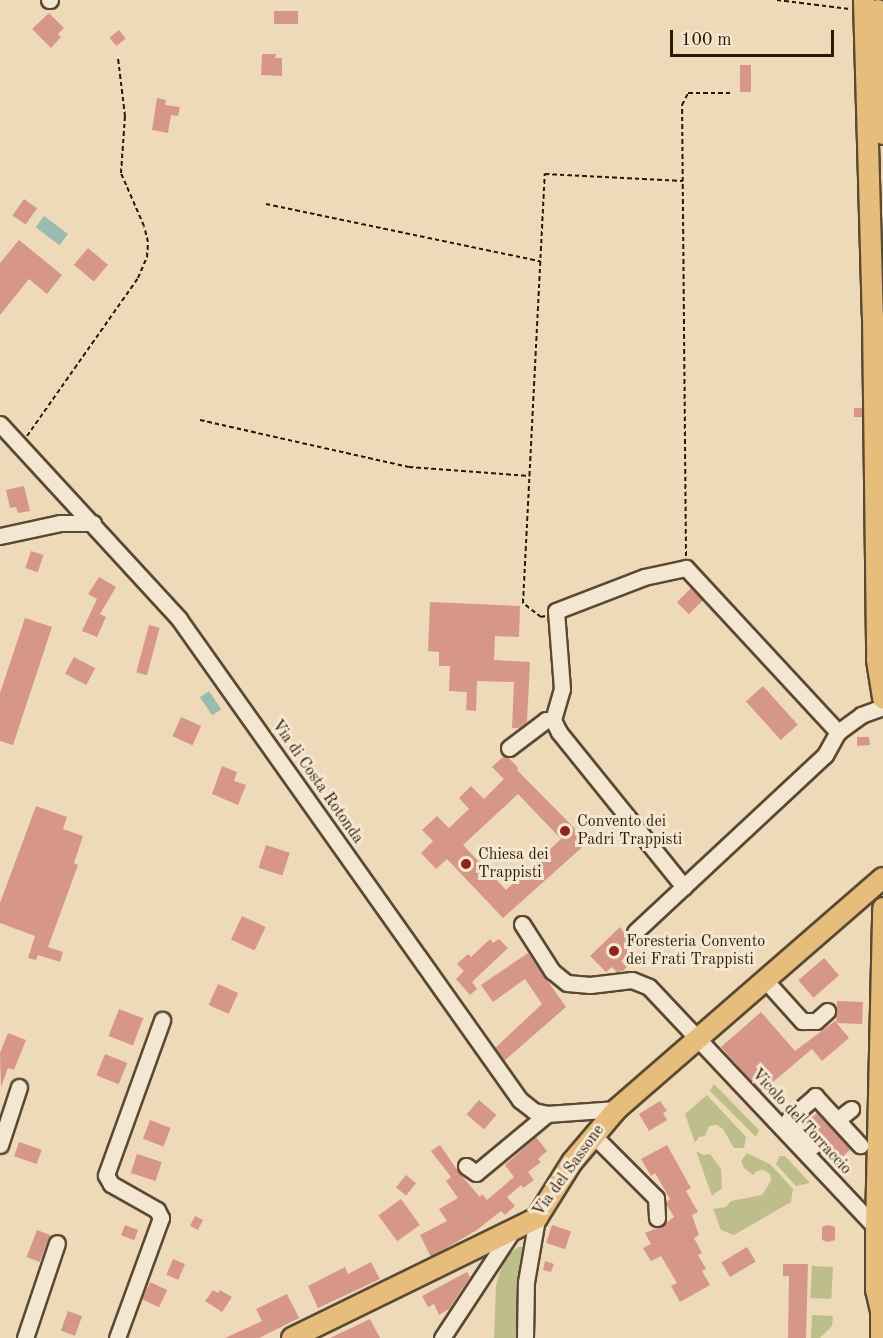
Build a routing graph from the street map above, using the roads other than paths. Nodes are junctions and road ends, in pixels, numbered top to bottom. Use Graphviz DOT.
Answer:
graph roads {
  1 [pos="874,5"];
  2 [pos="883,134"];
  3 [pos="0,424"];
  4 [pos="93,523"];
  5 [pos="0,536"];
  6 [pos="883,699"];
  7 [pos="883,707"];
  8 [pos="553,720"];
  9 [pos="838,732"];
  10 [pos="509,748"];
  11 [pos="883,868"];
  12 [pos="883,878"];
  13 [pos="684,887"];
  14 [pos="883,894"];
  15 [pos="862,900"];
  16 [pos="883,901"];
  17 [pos="883,908"];
  18 [pos="522,924"];
  19 [pos="635,932"];
  20 [pos="766,981"];
  21 [pos="827,1011"];
  22 [pos="882,1013"];
  23 [pos="162,1020"];
  24 [pos="699,1040"];
  25 [pos="19,1087"];
  26 [pos="617,1109"];
  27 [pos="851,1109"];
  28 [pos="881,1111"];
  29 [pos="547,1114"];
  30 [pos="837,1120"];
  31 [pos="593,1135"];
  32 [pos="0,1145"];
  33 [pos="860,1145"];
  34 [pos="466,1166"];
  35 [pos="824,1172"];
  36 [pos="537,1218"];
  37 [pos="657,1218"];
  38 [pos="876,1228"];
  39 [pos="511,1233"];
  40 [pos="57,1243"];
  41 [pos="879,1277"];
  42 [pos="25,1338"];
  43 [pos="117,1338"];
  44 [pos="292,1338"];
  45 [pos="442,1338"];
  46 [pos="525,1338"];
  47 [pos="869,1338"];
  48 [pos="881,1338"];
  1 -- 2 [label="main road"];
  1 -- 6 [label="main road"];
  3 -- 4 [label="street, Via di Costa Rotonda"];
  4 -- 5 [label="street"];
  4 -- 29 [label="street, Via di Costa Rotonda"];
  7 -- 9 [label="street"];
  8 -- 9 [label="street"];
  8 -- 10 [label="street"];
  8 -- 13 [label="street"];
  9 -- 13 [label="street"];
  11 -- 12 [label="main road"];
  12 -- 14 [label="main road"];
  12 -- 15 [label="main road, Via del Sassone"];
  13 -- 19 [label="street"];
  15 -- 16 [label="main road"];
  15 -- 20 [label="main road, Via del Sassone"];
  17 -- 22 [label="main road"];
  18 -- 24 [label="street, Vicolo del Torraccio"];
  20 -- 21 [label="street"];
  20 -- 24 [label="main road, Via del Sassone"];
  22 -- 28 [label="main road"];
  23 -- 43 [label="street"];
  24 -- 26 [label="main road, Via del Sassone"];
  24 -- 35 [label="street, Vicolo del Torraccio"];
  25 -- 32 [label="street"];
  26 -- 29 [label="street"];
  26 -- 31 [label="main road, Via del Sassone"];
  27 -- 30 [label="street"];
  28 -- 38 [label="main road"];
  29 -- 34 [label="street"];
  30 -- 33 [label="street"];
  30 -- 35 [label="street"];
  31 -- 36 [label="main road, Via del Sassone"];
  31 -- 37 [label="street"];
  35 -- 38 [label="street, Vicolo del Torraccio"];
  36 -- 39 [label="main road, Via del Sassone"];
  36 -- 46 [label="street"];
  38 -- 41 [label="main road"];
  39 -- 44 [label="main road, Via del Sassone"];
  39 -- 45 [label="street"];
  40 -- 42 [label="street"];
  41 -- 47 [label="main road"];
  41 -- 48 [label="main road"];
}
